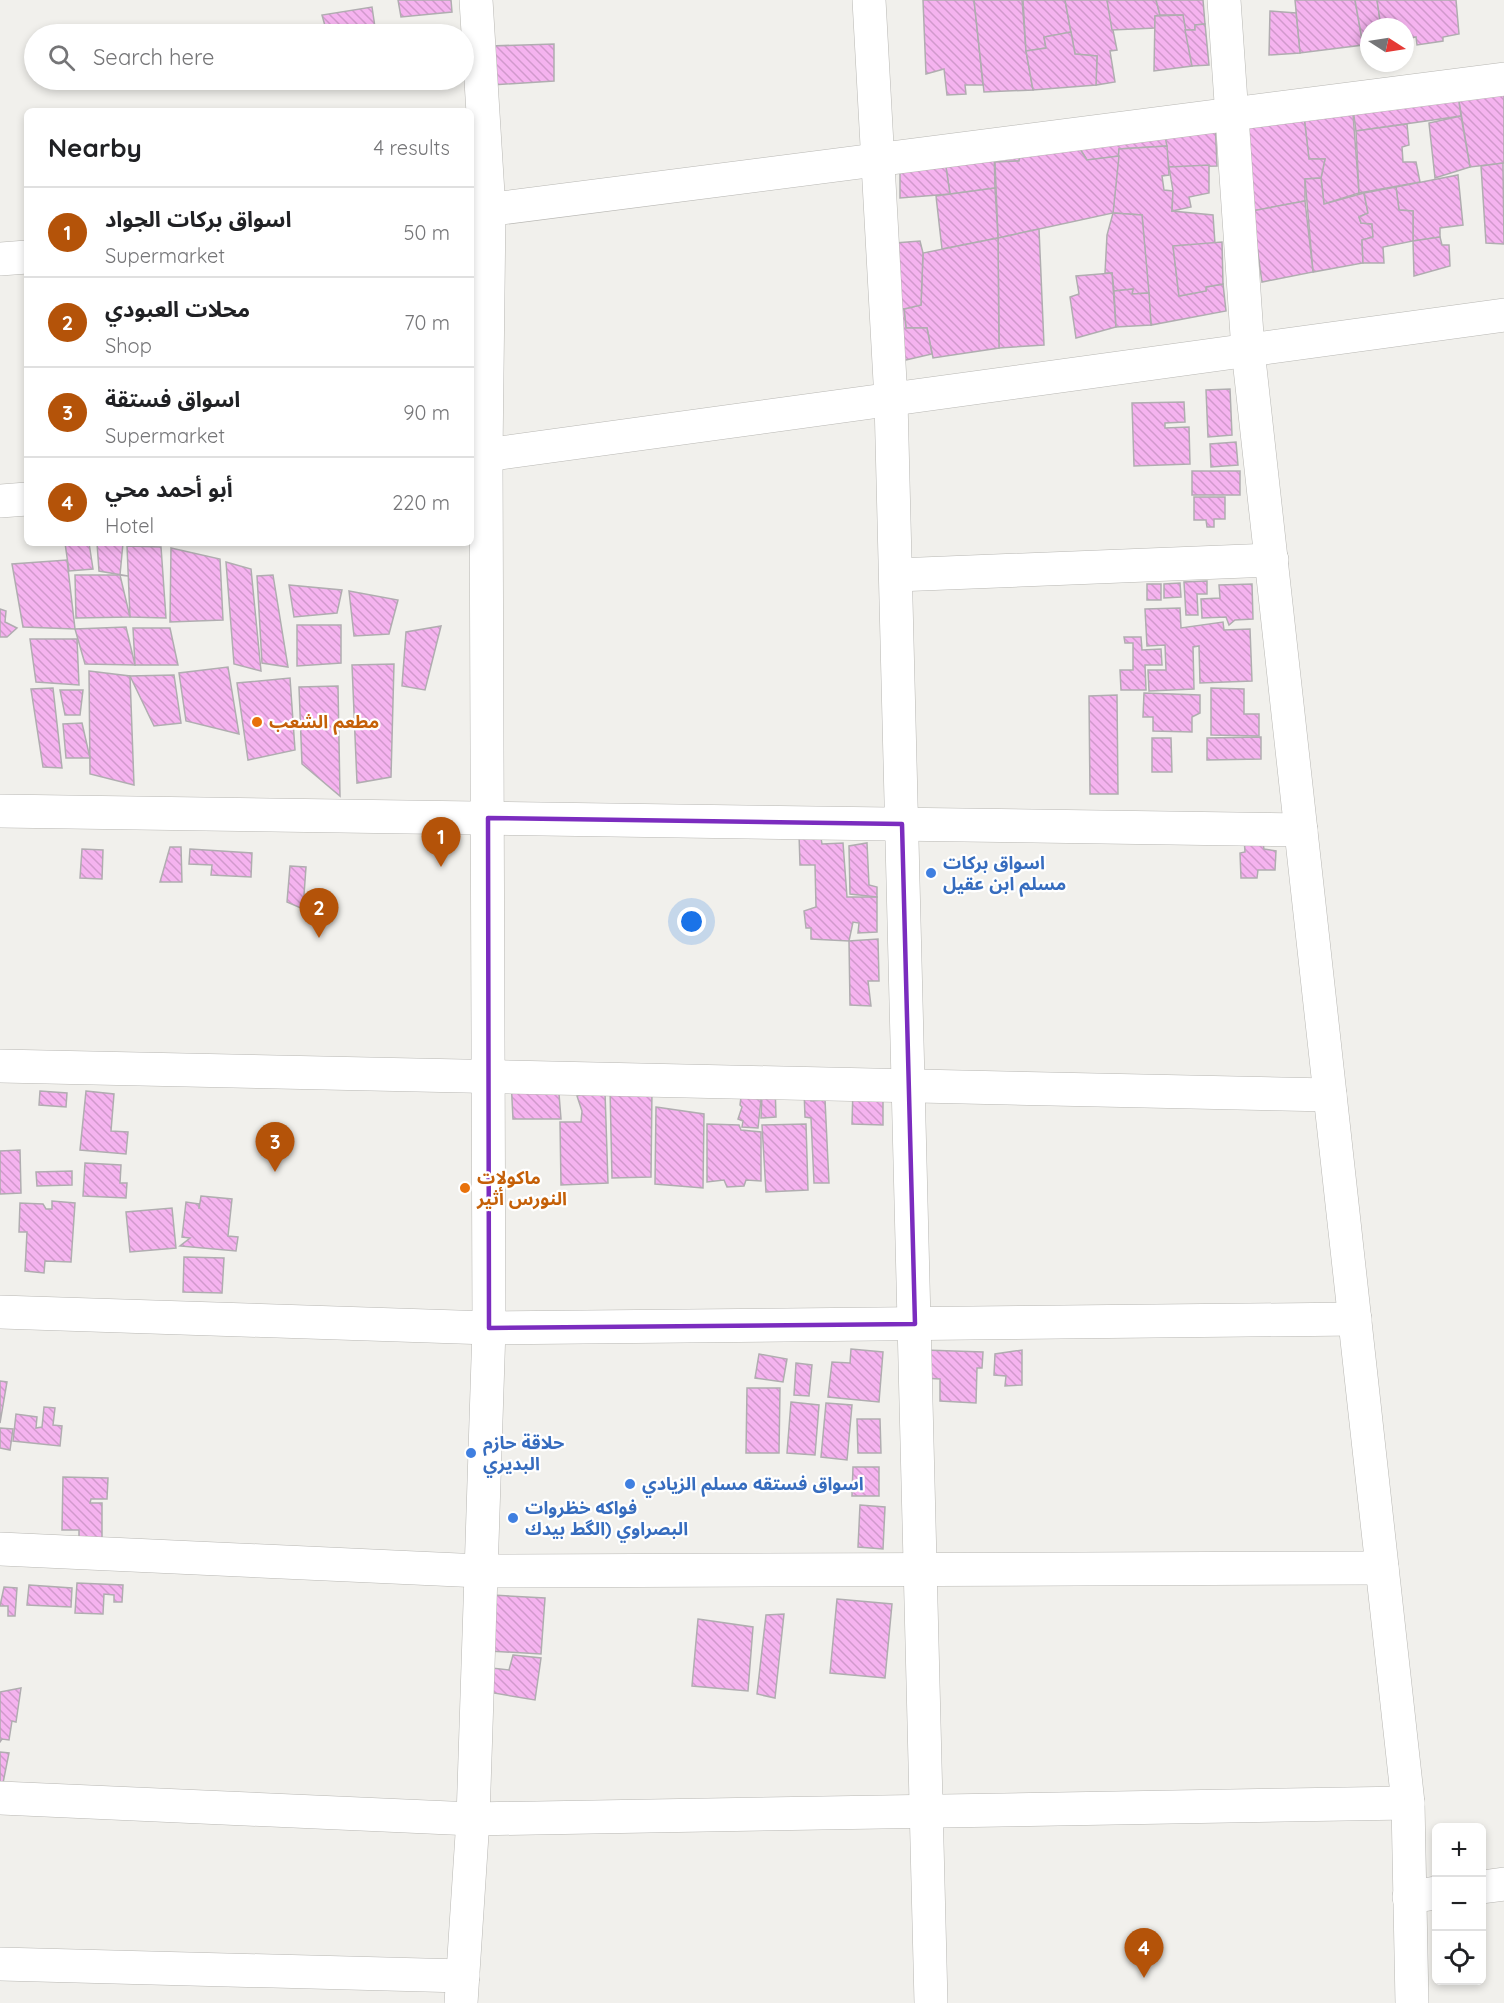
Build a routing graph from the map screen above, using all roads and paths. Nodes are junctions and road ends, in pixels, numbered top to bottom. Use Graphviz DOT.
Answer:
graph roads {
  1 [pos="476,0"];
  2 [pos="869,0"];
  3 [pos="1224,0"];
  4 [pos="1504,79"];
  5 [pos="1232,114"];
  6 [pos="879,159"];
  7 [pos="480,211"];
  8 [pos="24,257"];
  9 [pos="0,259"];
  10 [pos="1504,315"];
  11 [pos="1248,350"];
  12 [pos="891,400"];
  13 [pos="479,456"];
  14 [pos="24,499"];
  15 [pos="0,501"];
  16 [pos="1272,560"];
  17 [pos="896,575"];
  18 [pos="0,811"];
  19 [pos="488,818"];
  20 [pos="902,824"];
  21 [pos="1301,830"];
  22 [pos="0,1066"];
  23 [pos="489,1077"];
  24 [pos="908,1086"];
  25 [pos="1330,1095"];
  26 [pos="0,1312"];
  27 [pos="1355,1319"];
  28 [pos="915,1324"];
  29 [pos="489,1328"];
  30 [pos="0,1549"];
  31 [pos="1382,1568"];
  32 [pos="921,1569"];
  33 [pos="481,1571"];
  34 [pos="0,1798"];
  35 [pos="1408,1803"];
  36 [pos="927,1811"];
  37 [pos="472,1819"];
  38 [pos="1504,1884"];
  39 [pos="1486,1886"];
  40 [pos="1423,1895"];
  41 [pos="0,1964"];
  42 [pos="462,1989"];
  43 [pos="931,2003"];
  44 [pos="1412,2003"];
  1 -- 7 [label="street"];
  2 -- 6 [label="street"];
  3 -- 5 [label="street"];
  4 -- 5 [label="street"];
  5 -- 6 [label="street"];
  5 -- 11 [label="street"];
  6 -- 7 [label="street"];
  6 -- 12 [label="street"];
  7 -- 13 [label="street"];
  8 -- 9 [label="street"];
  10 -- 11 [label="street"];
  11 -- 12 [label="street"];
  11 -- 16 [label="street"];
  12 -- 13 [label="street"];
  12 -- 17 [label="street"];
  13 -- 19 [label="street"];
  14 -- 15 [label="street"];
  16 -- 17 [label="street"];
  16 -- 21 [label="street"];
  17 -- 20 [label="street"];
  18 -- 19 [label="street"];
  19 -- 20 [label="street"];
  19 -- 23 [label="street"];
  20 -- 21 [label="street"];
  20 -- 24 [label="street"];
  21 -- 25 [label="street"];
  22 -- 23 [label="street"];
  23 -- 24 [label="street"];
  23 -- 29 [label="street"];
  24 -- 25 [label="street"];
  24 -- 28 [label="street"];
  25 -- 27 [label="street"];
  26 -- 29 [label="street"];
  27 -- 28 [label="street"];
  27 -- 31 [label="street"];
  28 -- 29 [label="street"];
  28 -- 32 [label="street"];
  29 -- 33 [label="street"];
  30 -- 33 [label="street"];
  31 -- 32 [label="street"];
  31 -- 35 [label="street"];
  32 -- 33 [label="street"];
  32 -- 36 [label="street"];
  33 -- 37 [label="street"];
  34 -- 37 [label="street"];
  35 -- 36 [label="street"];
  35 -- 40 [label="street"];
  36 -- 37 [label="street"];
  36 -- 43 [label="street"];
  37 -- 42 [label="street"];
  38 -- 39 [label="street"];
  40 -- 44 [label="street"];
  41 -- 42 [label="street"];
}
